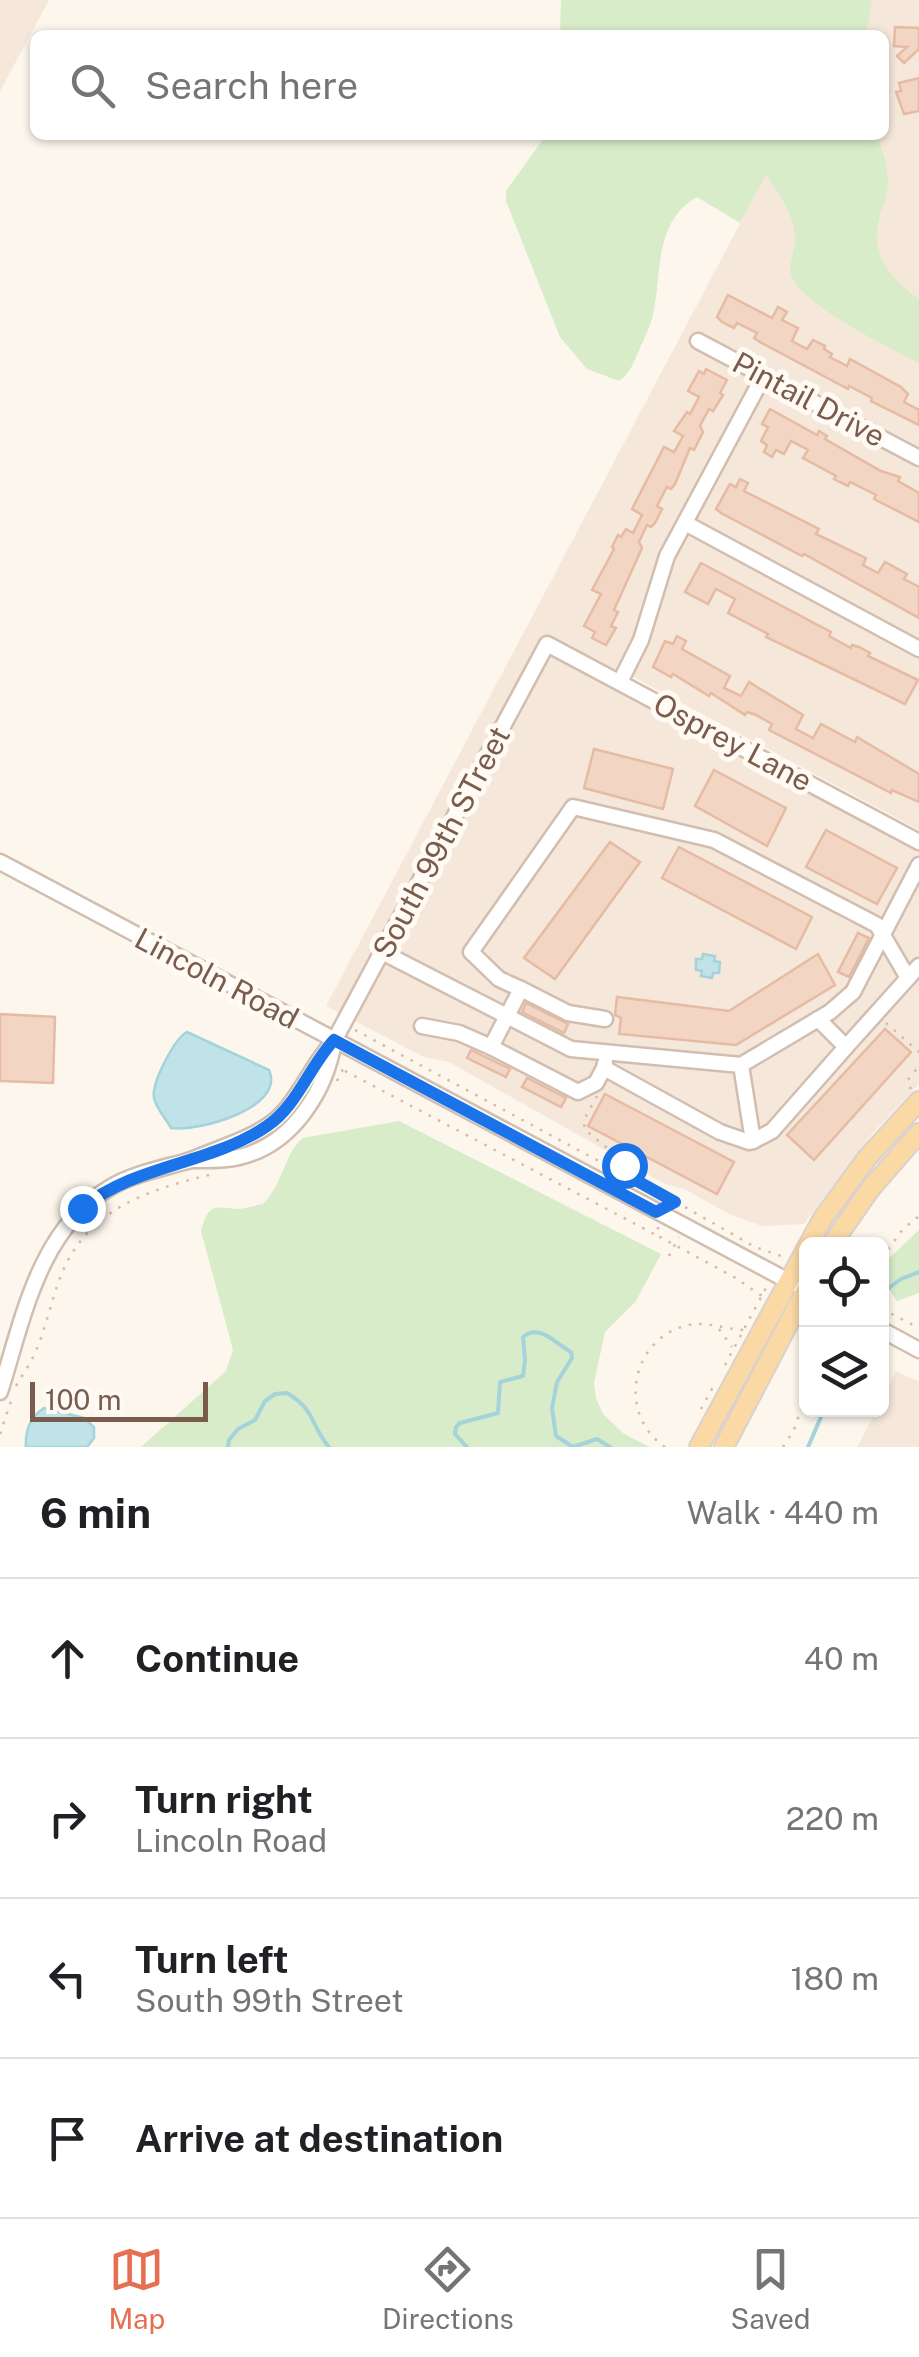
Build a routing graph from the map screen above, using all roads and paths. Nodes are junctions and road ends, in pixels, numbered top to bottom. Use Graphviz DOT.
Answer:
graph roads {
  1 [pos="698,341"];
  2 [pos="764,376"];
  3 [pos="919,458"];
  4 [pos="685,523"];
  5 [pos="547,644"];
  6 [pos="919,649"];
  7 [pos="620,682"];
  8 [pos="919,842"];
  9 [pos="0,862"];
  10 [pos="919,865"];
  11 [pos="884,933"];
  12 [pos="382,952"];
  13 [pos="914,972"];
  14 [pos="522,989"];
  15 [pos="506,1018"];
  16 [pos="605,1019"];
  17 [pos="818,1019"];
  18 [pos="885,1022"];
  19 [pos="422,1026"];
  20 [pos="355,1030"];
  21 [pos="334,1040"];
  22 [pos="491,1047"];
  23 [pos="846,1047"];
  24 [pos="919,1052"];
  25 [pos="605,1061"];
  26 [pos="741,1065"];
  27 [pos="919,1066"];
  28 [pos="335,1084"];
  29 [pos="601,1090"];
  30 [pos="916,1096"];
  31 [pos="919,1133"];
  32 [pos="753,1141"];
  33 [pos="621,1172"];
  34 [pos="214,1174"];
  35 [pos="675,1202"];
  36 [pos="656,1212"];
  37 [pos="919,1216"];
  38 [pos="684,1227"];
  39 [pos="658,1236"];
  40 [pos="837,1237"];
  41 [pos="674,1245"];
  42 [pos="889,1248"];
  43 [pos="668,1256"];
  44 [pos="783,1258"];
  45 [pos="787,1280"];
  46 [pos="799,1286"];
  47 [pos="799,1303"];
  48 [pos="889,1312"];
  49 [pos="718,1328"];
  50 [pos="919,1328"];
  51 [pos="744,1330"];
  52 [pos="0,1334"];
  53 [pos="889,1334"];
  54 [pos="16,1342"];
  55 [pos="733,1349"];
  56 [pos="919,1350"];
  57 [pos="726,1365"];
  58 [pos="718,1380"];
  59 [pos="0,1392"];
  60 [pos="706,1415"];
  61 [pos="799,1415"];
  62 [pos="0,1434"];
  63 [pos="665,1447"];
  64 [pos="699,1447"];
  65 [pos="724,1447"];
  66 [pos="783,1447"];
  1 -- 2 [label="street, Pintail Drive"];
  2 -- 3 [label="street, Pintail Drive"];
  2 -- 4 [label="street"];
  4 -- 6 [label="street"];
  4 -- 7 [label="street"];
  5 -- 7 [label="street, Osprey Lane"];
  5 -- 12 [label="street, South 99th STreet"];
  7 -- 8 [label="street, Osprey Lane"];
  9 -- 21 [label="street, Lincoln Road"];
  10 -- 11 [label="street"];
  11 -- 13 [label="street"];
  11 -- 14 [label="street"];
  11 -- 17 [label="street"];
  12 -- 15 [label="street"];
  12 -- 21 [label="street, South 99th STreet"];
  13 -- 23 [label="street"];
  14 -- 15 [label="street"];
  14 -- 16 [label="street"];
  15 -- 22 [label="street"];
  15 -- 25 [label="street"];
  17 -- 23 [label="street"];
  17 -- 26 [label="street"];
  18 -- 24 [label="path"];
  19 -- 22 [label="street"];
  20 -- 33 [label="path"];
  21 -- 36 [label="street, Lincoln Road"];
  21 -- 54 [label="street"];
  22 -- 25 [label="street"];
  23 -- 32 [label="street"];
  25 -- 26 [label="street"];
  25 -- 32 [label="street"];
  26 -- 32 [label="street"];
  27 -- 30 [label="path"];
  28 -- 39 [label="path"];
  29 -- 33 [label="path"];
  30 -- 45 [label="main road"];
  31 -- 40 [label="main road"];
  33 -- 35 [label="path"];
  34 -- 62 [label="path"];
  35 -- 36 [label="path"];
  35 -- 44 [label="path"];
  36 -- 38 [label="street, Lincoln Road"];
  36 -- 39 [label="path"];
  37 -- 42 [label="path"];
  38 -- 41 [label="path"];
  38 -- 45 [label="street, Lincoln Road"];
  39 -- 41 [label="path"];
  41 -- 43 [label="path"];
  41 -- 51 [label="path"];
  45 -- 46 [label="street, Lincoln Road"];
  45 -- 60 [label="main road"];
  47 -- 65 [label="main road"];
  48 -- 50 [label="path"];
  49 -- 51 [label="path"];
  49 -- 55 [label="path"];
  49 -- 63 [label="path"];
  51 -- 55 [label="path"];
  52 -- 54 [label="street"];
  53 -- 56 [label="street"];
  54 -- 59 [label="street"];
  55 -- 57 [label="path"];
  58 -- 60 [label="path"];
  60 -- 64 [label="main road"];
  61 -- 66 [label="path"];
}
